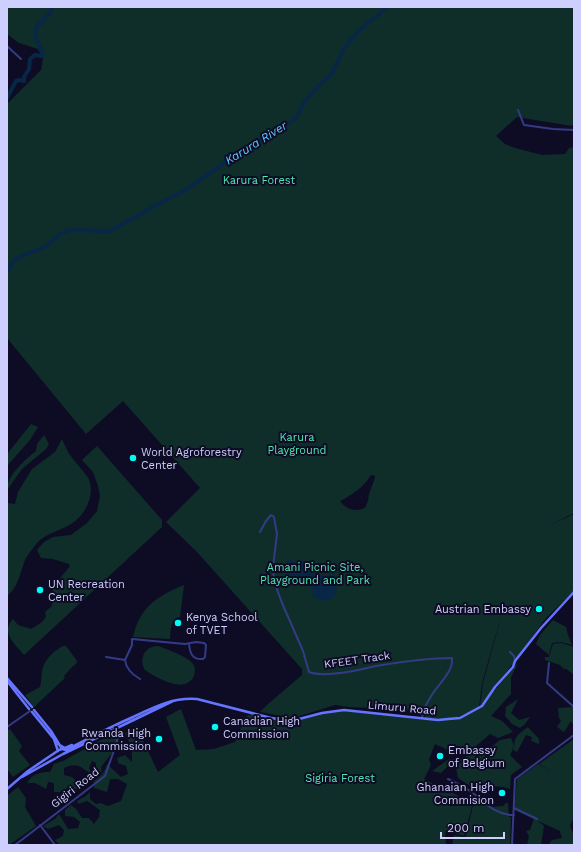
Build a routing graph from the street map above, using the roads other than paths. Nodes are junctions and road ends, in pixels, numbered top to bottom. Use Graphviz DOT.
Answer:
graph roads {
  1 [pos="7,46"];
  2 [pos="20,59"];
  3 [pos="518,110"];
  4 [pos="574,130"];
  5 [pos="260,532"];
  6 [pos="574,592"];
  7 [pos="189,644"];
  8 [pos="510,652"];
  9 [pos="106,657"];
  10 [pos="125,660"];
  11 [pos="515,662"];
  12 [pos="549,663"];
  13 [pos="7,678"];
  14 [pos="140,679"];
  15 [pos="7,681"];
  16 [pos="176,700"];
  17 [pos="574,707"];
  18 [pos="31,710"];
  19 [pos="422,718"];
  20 [pos="117,724"];
  21 [pos="7,727"];
  22 [pos="111,727"];
  23 [pos="116,729"];
  24 [pos="106,732"];
  25 [pos="574,735"];
  26 [pos="84,741"];
  27 [pos="57,745"];
  28 [pos="63,749"];
  29 [pos="58,752"];
  30 [pos="64,754"];
  31 [pos="60,756"];
  32 [pos="21,778"];
  33 [pos="448,779"];
  34 [pos="7,789"];
  35 [pos="514,808"];
  36 [pos="514,815"];
  37 [pos="537,819"];
  38 [pos="40,825"];
  39 [pos="15,845"];
  40 [pos="55,845"];
  41 [pos="512,845"];
  1 -- 2 [label="street"];
  3 -- 4 [label="street"];
  5 -- 19 [label="street, KFEET Track"];
  6 -- 11 [label="main road, Limuru Road"];
  7 -- 7 [label="street"];
  7 -- 10 [label="street"];
  8 -- 11 [label="street"];
  9 -- 10 [label="street"];
  10 -- 14 [label="street"];
  11 -- 19 [label="main road, Limuru Road"];
  12 -- 17 [label="street"];
  13 -- 18 [label="main road"];
  15 -- 18 [label="main road"];
  16 -- 19 [label="main road, Limuru Road"];
  16 -- 20 [label="main road, Limuru Road"];
  16 -- 23 [label="main road, Limuru Road"];
  18 -- 21 [label="street"];
  18 -- 27 [label="main road"];
  20 -- 22 [label="main road, Limuru Road"];
  20 -- 23 [label="street, Gigiri Road"];
  22 -- 23 [label="street"];
  22 -- 24 [label="main road, Limuru Road"];
  23 -- 24 [label="main road, Limuru Road"];
  23 -- 38 [label="street, Gigiri Road"];
  24 -- 26 [label="main road, Limuru Road"];
  24 -- 30 [label="main road, Limuru Road"];
  25 -- 35 [label="street"];
  26 -- 27 [label="main road"];
  26 -- 28 [label="main road, Limuru Road"];
  27 -- 28 [label="main road"];
  27 -- 29 [label="main road"];
  28 -- 29 [label="main road, Limuru Road"];
  28 -- 30 [label="main road"];
  29 -- 31 [label="main road"];
  29 -- 32 [label="main road, Limuru Road"];
  30 -- 31 [label="main road, Limuru Road"];
  31 -- 32 [label="main road, Limuru Road"];
  32 -- 34 [label="main road, Limuru Road"];
  33 -- 36 [label="street"];
  35 -- 36 [label="street"];
  35 -- 37 [label="street"];
  36 -- 41 [label="street"];
  38 -- 39 [label="street, Gigiri Road"];
  38 -- 40 [label="street"];
}
